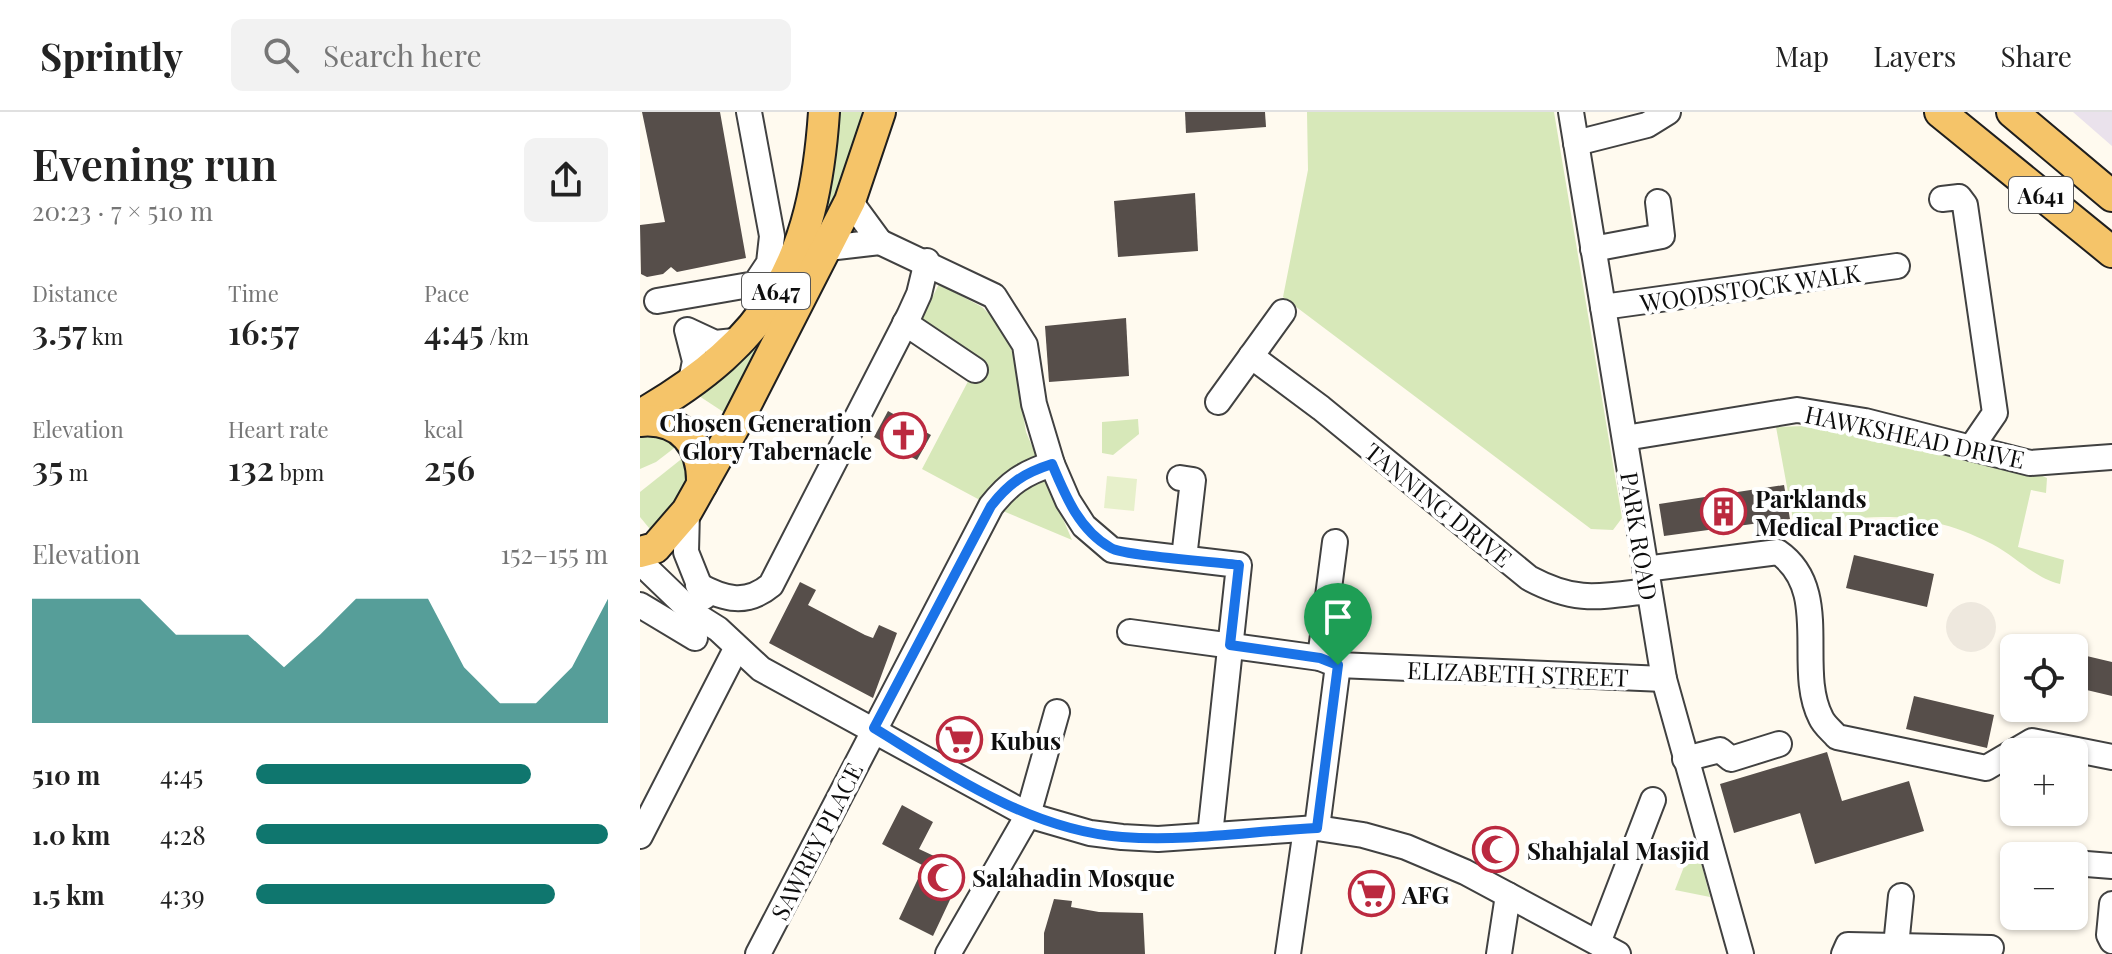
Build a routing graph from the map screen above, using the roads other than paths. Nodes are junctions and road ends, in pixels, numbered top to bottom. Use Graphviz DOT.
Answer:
graph roads {
  1 [pos="749,112"];
  2 [pos="824,112"];
  3 [pos="880,112"];
  4 [pos="1571,112"];
  5 [pos="1668,112"];
  6 [pos="1940,112"];
  7 [pos="1964,112"];
  8 [pos="2015,113"];
  9 [pos="1576,143"];
  10 [pos="2010,171"];
  11 [pos="2112,196"];
  12 [pos="1942,199"];
  13 [pos="850,201"];
  14 [pos="1658,202"];
  15 [pos="880,242"];
  16 [pos="828,248"];
  17 [pos="1593,249"];
  18 [pos="2112,252"];
  19 [pos="927,261"];
  20 [pos="1897,266"];
  21 [pos="648,298"];
  22 [pos="1603,307"];
  23 [pos="1283,312"];
  24 [pos="905,323"];
  25 [pos="687,330"];
  26 [pos="744,340"];
  27 [pos="1251,356"];
  28 [pos="975,370"];
  29 [pos="690,386"];
  30 [pos="1218,402"];
  31 [pos="640,415"];
  32 [pos="640,421"];
  33 [pos="1625,438"];
  34 [pos="1971,448"];
  35 [pos="2112,457"];
  36 [pos="1052,464"];
  37 [pos="1180,478"];
  38 [pos="702,484"];
  39 [pos="687,511"];
  40 [pos="1335,542"];
  41 [pos="640,552"];
  42 [pos="1184,558"];
  43 [pos="640,562"];
  44 [pos="1646,580"];
  45 [pos="698,585"];
  46 [pos="640,605"];
  47 [pos="1130,632"];
  48 [pos="707,634"];
  49 [pos="1230,645"];
  50 [pos="736,649"];
  51 [pos="1329,662"];
  52 [pos="1664,679"];
  53 [pos="1057,712"];
  54 [pos="874,728"];
  55 [pos="1779,744"];
  56 [pos="2112,757"];
  57 [pos="1685,759"];
  58 [pos="1653,800"];
  59 [pos="1028,815"];
  60 [pos="1311,829"];
  61 [pos="1210,835"];
  62 [pos="640,836"];
  63 [pos="2088,864"];
  64 [pos="2112,866"];
  65 [pos="1508,895"];
  66 [pos="1901,896"];
  67 [pos="2112,904"];
  68 [pos="2112,941"];
  69 [pos="1896,946"];
  70 [pos="1608,948"];
  71 [pos="1991,948"];
  72 [pos="1846,950"];
  73 [pos="758,954"];
  74 [pos="948,954"];
  75 [pos="1288,954"];
  76 [pos="1499,954"];
  77 [pos="1741,954"];
  1 -- 21 [label="street"];
  2 -- 26 [label="main road, A647"];
  3 -- 13 [label="main road, A647"];
  4 -- 9 [label="street, PARK ROAD"];
  5 -- 9 [label="street"];
  6 -- 10 [label="main road, A641"];
  7 -- 10 [label="main road"];
  8 -- 11 [label="main road, A641"];
  9 -- 17 [label="street, PARK ROAD"];
  10 -- 18 [label="main road, A641"];
  12 -- 34 [label="street"];
  13 -- 15 [label="street"];
  13 -- 16 [label="main road, A647"];
  14 -- 17 [label="street"];
  15 -- 16 [label="street"];
  15 -- 19 [label="street"];
  16 -- 38 [label="main road, A647"];
  17 -- 22 [label="street, PARK ROAD"];
  19 -- 24 [label="street"];
  19 -- 36 [label="street"];
  20 -- 22 [label="street, WOODSTOCK WALK"];
  21 -- 25 [label="street"];
  22 -- 33 [label="street, PARK ROAD"];
  23 -- 27 [label="street"];
  24 -- 28 [label="street"];
  24 -- 45 [label="street"];
  25 -- 26 [label="street"];
  25 -- 29 [label="street"];
  26 -- 29 [label="main road, A647"];
  27 -- 30 [label="street"];
  27 -- 44 [label="street, TANNING DRIVE"];
  29 -- 31 [label="main road, A647"];
  32 -- 38 [label="main road"];
  33 -- 34 [label="street, HAWKSHEAD DRIVE"];
  33 -- 44 [label="street, PARK ROAD"];
  34 -- 35 [label="street, HAWKSHEAD DRIVE"];
  36 -- 42 [label="street"];
  36 -- 54 [label="street, SAWREY PLACE"];
  37 -- 42 [label="street"];
  38 -- 39 [label="main road, A647"];
  39 -- 41 [label="main road, A647"];
  39 -- 45 [label="street"];
  40 -- 51 [label="street"];
  42 -- 49 [label="street"];
  43 -- 48 [label="street"];
  44 -- 52 [label="street, PARK ROAD"];
  44 -- 56 [label="street, TANNING DRIVE"];
  45 -- 48 [label="street"];
  46 -- 48 [label="street"];
  47 -- 49 [label="street, ELIZABETH STREET"];
  48 -- 50 [label="street"];
  49 -- 51 [label="street, ELIZABETH STREET"];
  49 -- 61 [label="street"];
  50 -- 54 [label="street"];
  50 -- 62 [label="street"];
  51 -- 52 [label="street, ELIZABETH STREET"];
  51 -- 60 [label="street"];
  52 -- 57 [label="street, PARK ROAD"];
  53 -- 59 [label="street"];
  54 -- 59 [label="street"];
  54 -- 73 [label="street, SAWREY PLACE"];
  55 -- 57 [label="street"];
  57 -- 77 [label="street, PARK ROAD"];
  58 -- 70 [label="street"];
  59 -- 61 [label="street"];
  59 -- 74 [label="street"];
  60 -- 61 [label="street"];
  60 -- 65 [label="street"];
  60 -- 75 [label="street"];
  63 -- 64 [label="street"];
  65 -- 70 [label="street"];
  65 -- 76 [label="street"];
  66 -- 69 [label="street"];
  67 -- 68 [label="street"];
  69 -- 71 [label="street"];
  69 -- 72 [label="street"];
}
